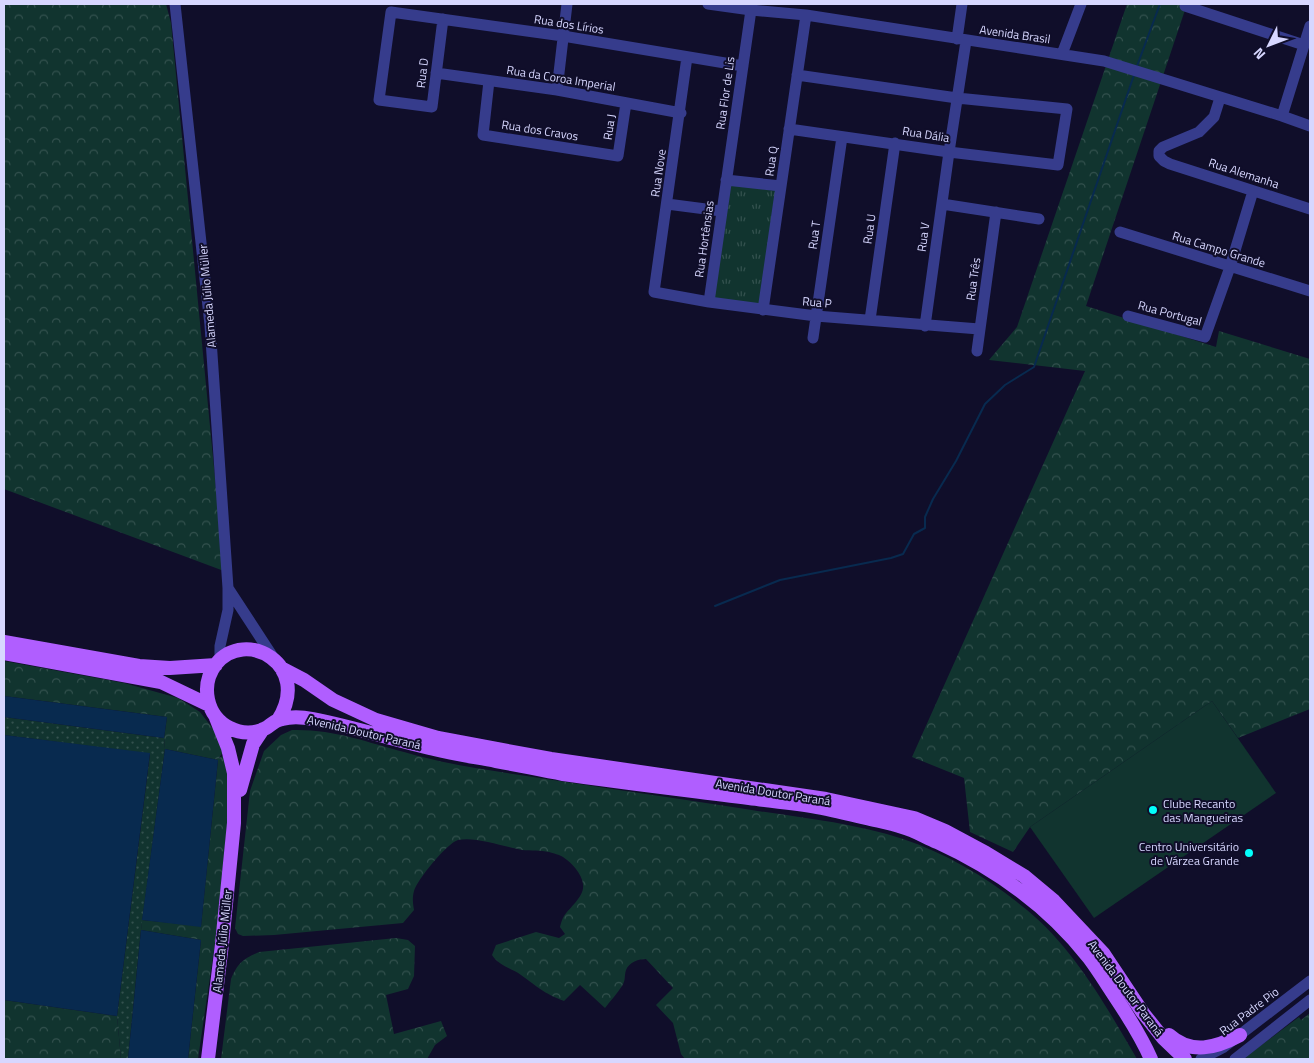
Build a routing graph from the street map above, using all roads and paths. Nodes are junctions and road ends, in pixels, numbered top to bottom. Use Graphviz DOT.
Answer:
graph roads {
  1 [pos="176,4"];
  2 [pos="567,4"];
  3 [pos="708,4"];
  4 [pos="962,4"];
  5 [pos="1081,4"];
  6 [pos="1184,6"];
  7 [pos="744,8"];
  8 [pos="398,10"];
  9 [pos="799,11"];
  10 [pos="443,19"];
  11 [pos="1310,26"];
  12 [pos="563,36"];
  13 [pos="962,40"];
  14 [pos="1304,46"];
  15 [pos="1062,54"];
  16 [pos="687,57"];
  17 [pos="743,66"];
  18 [pos="436,74"];
  19 [pos="797,75"];
  20 [pos="489,81"];
  21 [pos="556,90"];
  22 [pos="958,98"];
  23 [pos="1220,98"];
  24 [pos="626,103"];
  25 [pos="681,113"];
  26 [pos="1282,116"];
  27 [pos="1310,126"];
  28 [pos="789,129"];
  29 [pos="842,136"];
  30 [pos="895,143"];
  31 [pos="949,152"];
  32 [pos="618,156"];
  33 [pos="726,180"];
  34 [pos="781,186"];
  35 [pos="1253,191"];
  36 [pos="667,204"];
  37 [pos="942,204"];
  38 [pos="1310,209"];
  39 [pos="721,211"];
  40 [pos="996,212"];
  41 [pos="1039,219"];
  42 [pos="1120,232"];
  43 [pos="1230,267"];
  44 [pos="1310,291"];
  45 [pos="654,292"];
  46 [pos="709,302"];
  47 [pos="763,310"];
  48 [pos="816,316"];
  49 [pos="1128,316"];
  50 [pos="870,320"];
  51 [pos="925,326"];
  52 [pos="979,329"];
  53 [pos="813,338"];
  54 [pos="977,351"];
  55 [pos="228,588"];
  56 [pos="4,642"];
  57 [pos="4,653"];
  58 [pos="218,663"];
  59 [pos="279,664"];
  60 [pos="211,710"];
  61 [pos="278,720"];
  62 [pos="264,730"];
  63 [pos="234,822"];
  64 [pos="1310,981"];
  65 [pos="1128,990"];
  66 [pos="1310,1000"];
  67 [pos="1240,1035"];
  68 [pos="208,1059"];
  69 [pos="1151,1059"];
  70 [pos="1184,1059"];
  71 [pos="1201,1059"];
  72 [pos="1235,1059"];
  1 -- 55 [label="street, Alameda Júlio Müller"];
  2 -- 12 [label="street"];
  3 -- 7 [label="street, Avenida Brasil"];
  4 -- 13 [label="street, Rua V"];
  5 -- 15 [label="street"];
  6 -- 14 [label="street"];
  7 -- 9 [label="street, Avenida Brasil"];
  7 -- 17 [label="street, Rua Flor de Lis"];
  8 -- 10 [label="street, Rua dos Lírios"];
  8 -- 18 [label="street, Rua D"];
  9 -- 13 [label="street, Avenida Brasil"];
  9 -- 19 [label="street, Rua Q"];
  10 -- 12 [label="street, Rua dos Lírios"];
  10 -- 18 [label="street, Rua D"];
  11 -- 14 [label="street"];
  12 -- 16 [label="street, Rua dos Lírios"];
  12 -- 21 [label="street"];
  13 -- 15 [label="street, Avenida Brasil"];
  13 -- 22 [label="street, Rua V"];
  14 -- 26 [label="street"];
  15 -- 23 [label="street, Avenida Brasil"];
  16 -- 17 [label="street, Rua dos Lírios"];
  16 -- 25 [label="street, Rua Nove"];
  17 -- 33 [label="street, Rua Flor de Lis"];
  18 -- 20 [label="street, Rua da Coroa Imperial"];
  19 -- 22 [label="street"];
  19 -- 28 [label="street, Rua Q"];
  20 -- 21 [label="street, Rua da Coroa Imperial"];
  20 -- 32 [label="street, Rua dos Cravos"];
  21 -- 24 [label="street, Rua da Coroa Imperial"];
  22 -- 31 [label="street, Rua V"];
  22 -- 31 [label="street, Rua Dália"];
  23 -- 26 [label="street, Avenida Brasil"];
  23 -- 35 [label="street, Rua Alemanha"];
  24 -- 25 [label="street, Rua da Coroa Imperial"];
  24 -- 32 [label="street, Rua J"];
  25 -- 36 [label="street, Rua Nove"];
  26 -- 27 [label="street, Avenida Brasil"];
  28 -- 29 [label="street, Rua Dália"];
  28 -- 34 [label="street, Rua Q"];
  29 -- 30 [label="street, Rua Dália"];
  29 -- 48 [label="street, Rua T"];
  30 -- 31 [label="street, Rua Dália"];
  30 -- 50 [label="street, Rua U"];
  31 -- 37 [label="street, Rua V"];
  33 -- 34 [label="street"];
  33 -- 39 [label="street, Rua Hortênsias"];
  34 -- 47 [label="street, Rua Q"];
  35 -- 38 [label="street, Rua Alemanha"];
  35 -- 43 [label="street"];
  36 -- 39 [label="street"];
  36 -- 45 [label="street, Rua Nove"];
  37 -- 40 [label="street"];
  37 -- 51 [label="street, Rua V"];
  39 -- 46 [label="street, Rua Hortênsias"];
  40 -- 41 [label="street"];
  40 -- 52 [label="street, Rua Três"];
  42 -- 43 [label="street, Rua Campo Grande"];
  43 -- 44 [label="street, Rua Campo Grande"];
  43 -- 49 [label="street, Rua Portugal"];
  45 -- 46 [label="street, Rua P"];
  46 -- 47 [label="street, Rua P"];
  47 -- 48 [label="street, Rua P"];
  48 -- 50 [label="street, Rua P"];
  48 -- 53 [label="street, Rua T"];
  50 -- 51 [label="street, Rua P"];
  51 -- 52 [label="street, Rua P"];
  52 -- 54 [label="street, Rua Três"];
  55 -- 58 [label="street, Alameda Júlio Müller"];
  55 -- 59 [label="street, Alameda Júlio Müller"];
  56 -- 58 [label="main road"];
  57 -- 60 [label="main road"];
  58 -- 59 [label="main road"];
  58 -- 60 [label="main road"];
  59 -- 61 [label="main road"];
  59 -- 65 [label="main road, Avenida Doutor Paraná"];
  60 -- 62 [label="main road"];
  60 -- 63 [label="main road, Alameda Júlio Müller"];
  61 -- 62 [label="main road"];
  61 -- 69 [label="main road, Avenida Doutor Paraná"];
  62 -- 63 [label="main road, Alameda Júlio Müller"];
  63 -- 68 [label="main road, Alameda Júlio Müller"];
  64 -- 67 [label="street, Rua Padre Pio"];
  65 -- 67 [label="main road"];
  65 -- 70 [label="main road, Avenida Doutor Paraná"];
  66 -- 72 [label="street"];
  67 -- 71 [label="street, Rua Padre Pio"];
}
